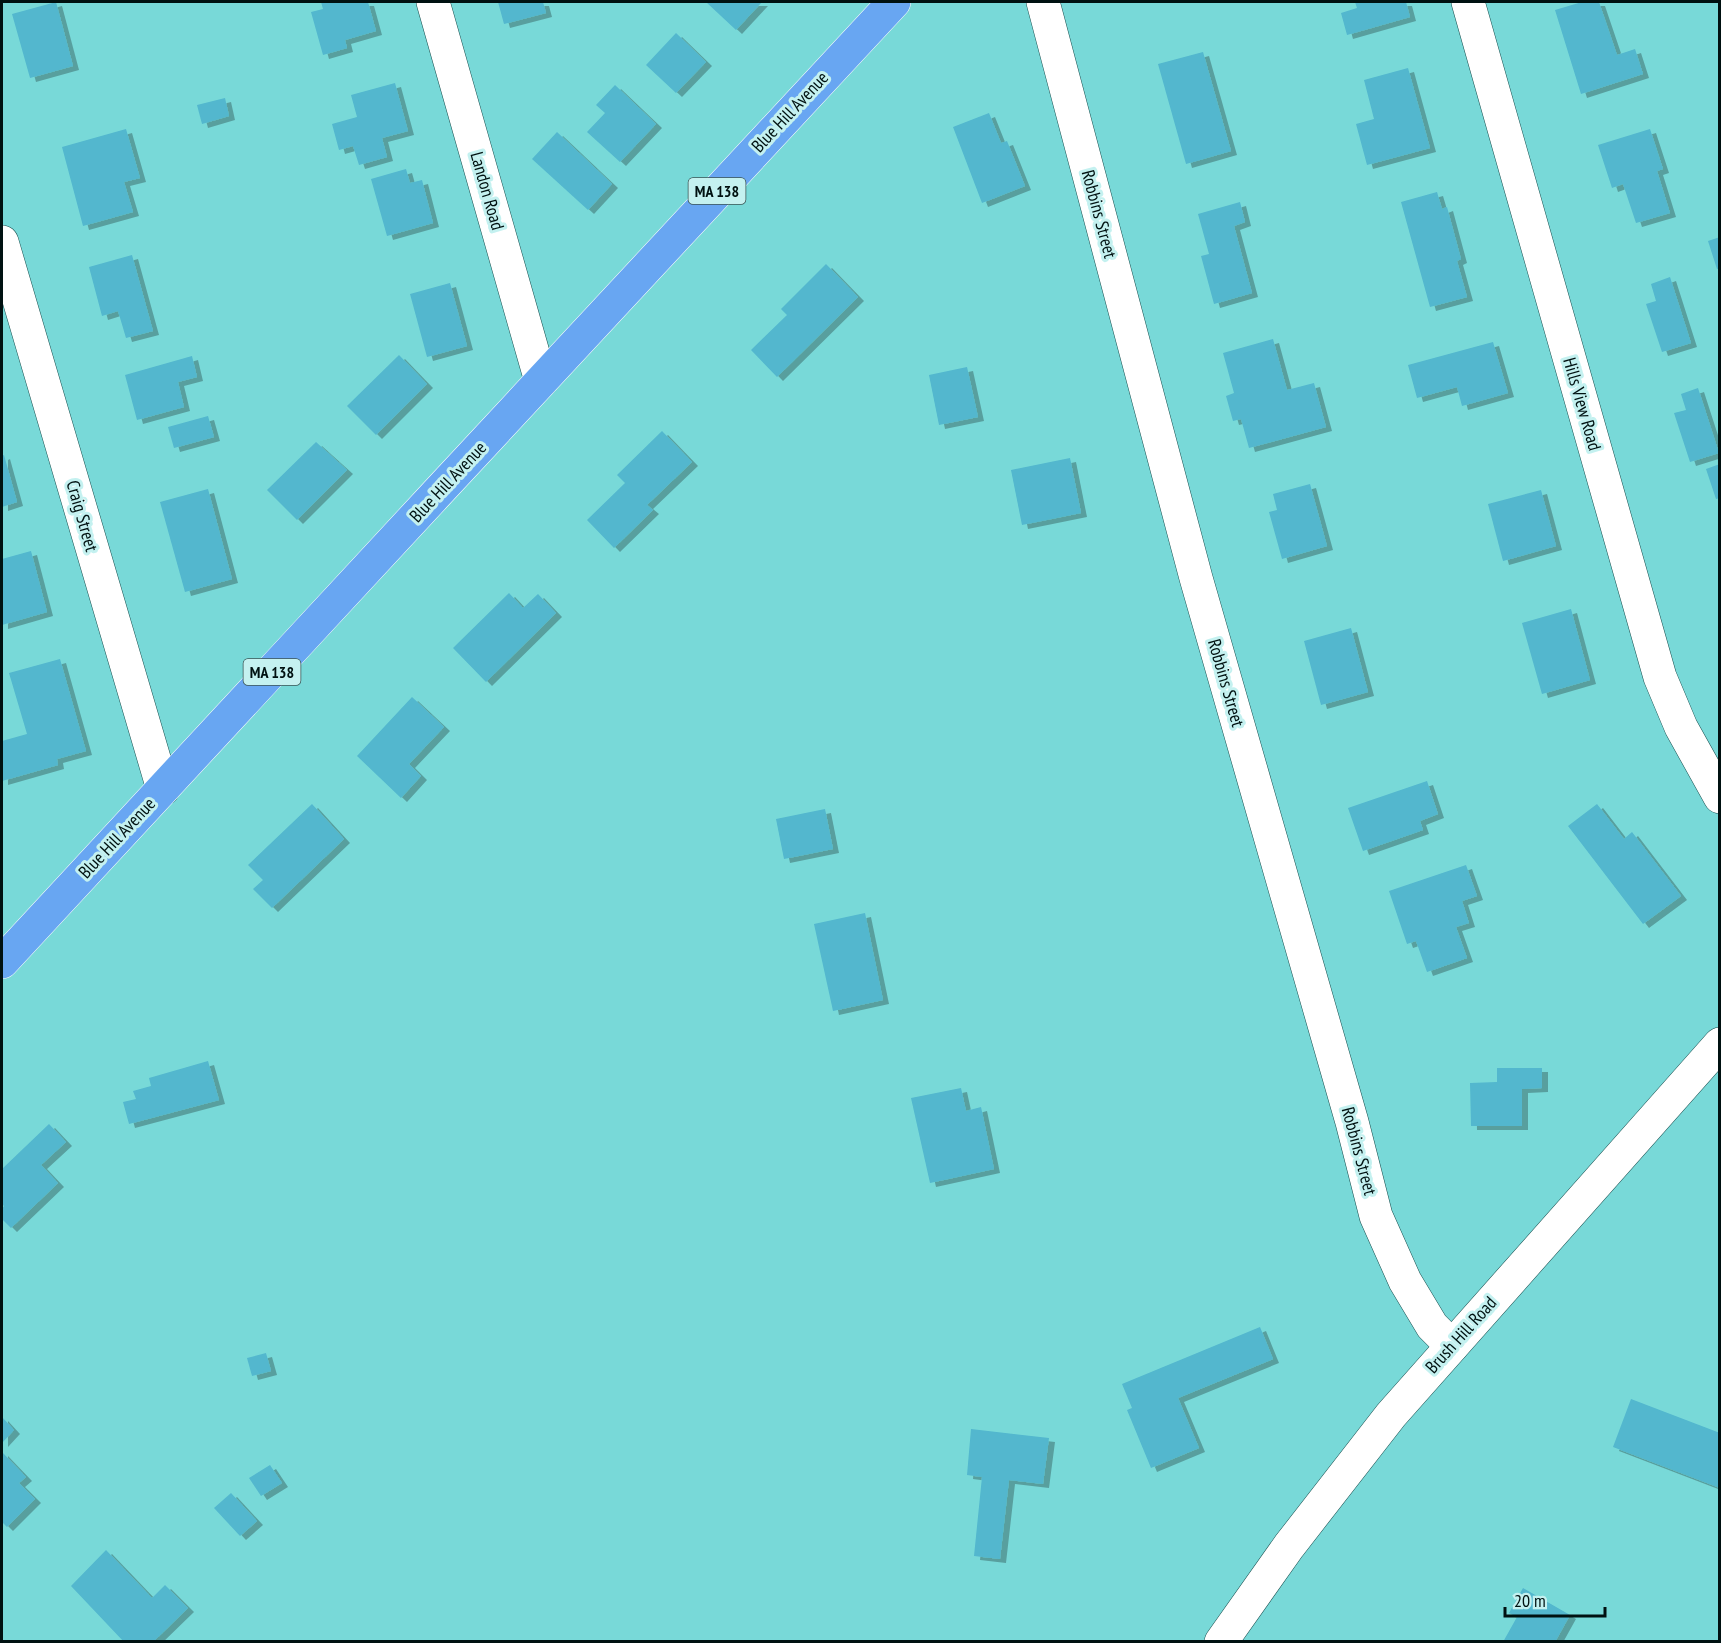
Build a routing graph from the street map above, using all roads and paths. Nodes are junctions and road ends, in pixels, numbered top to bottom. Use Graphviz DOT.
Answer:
graph roads {
  1 [pos="433,2"];
  2 [pos="894,2"];
  3 [pos="1043,2"];
  4 [pos="1468,2"];
  5 [pos="2,242"];
  6 [pos="541,381"];
  7 [pos="163,789"];
  8 [pos="1719,797"];
  9 [pos="2,962"];
  10 [pos="1719,1044"];
  11 [pos="1452,1346"];
  12 [pos="1221,1641"];
  1 -- 6 [label="street, Landon Road"];
  2 -- 6 [label="highway, Blue Hill Avenue / MA 138"];
  3 -- 11 [label="street, Robbins Street"];
  4 -- 8 [label="street, Hills View Road"];
  5 -- 7 [label="street, Craig Street"];
  6 -- 7 [label="highway, Blue Hill Avenue / MA 138"];
  7 -- 9 [label="highway, Blue Hill Avenue / MA 138"];
  10 -- 11 [label="street, Brush Hill Road"];
  11 -- 12 [label="street, Brush Hill Road"];
}
